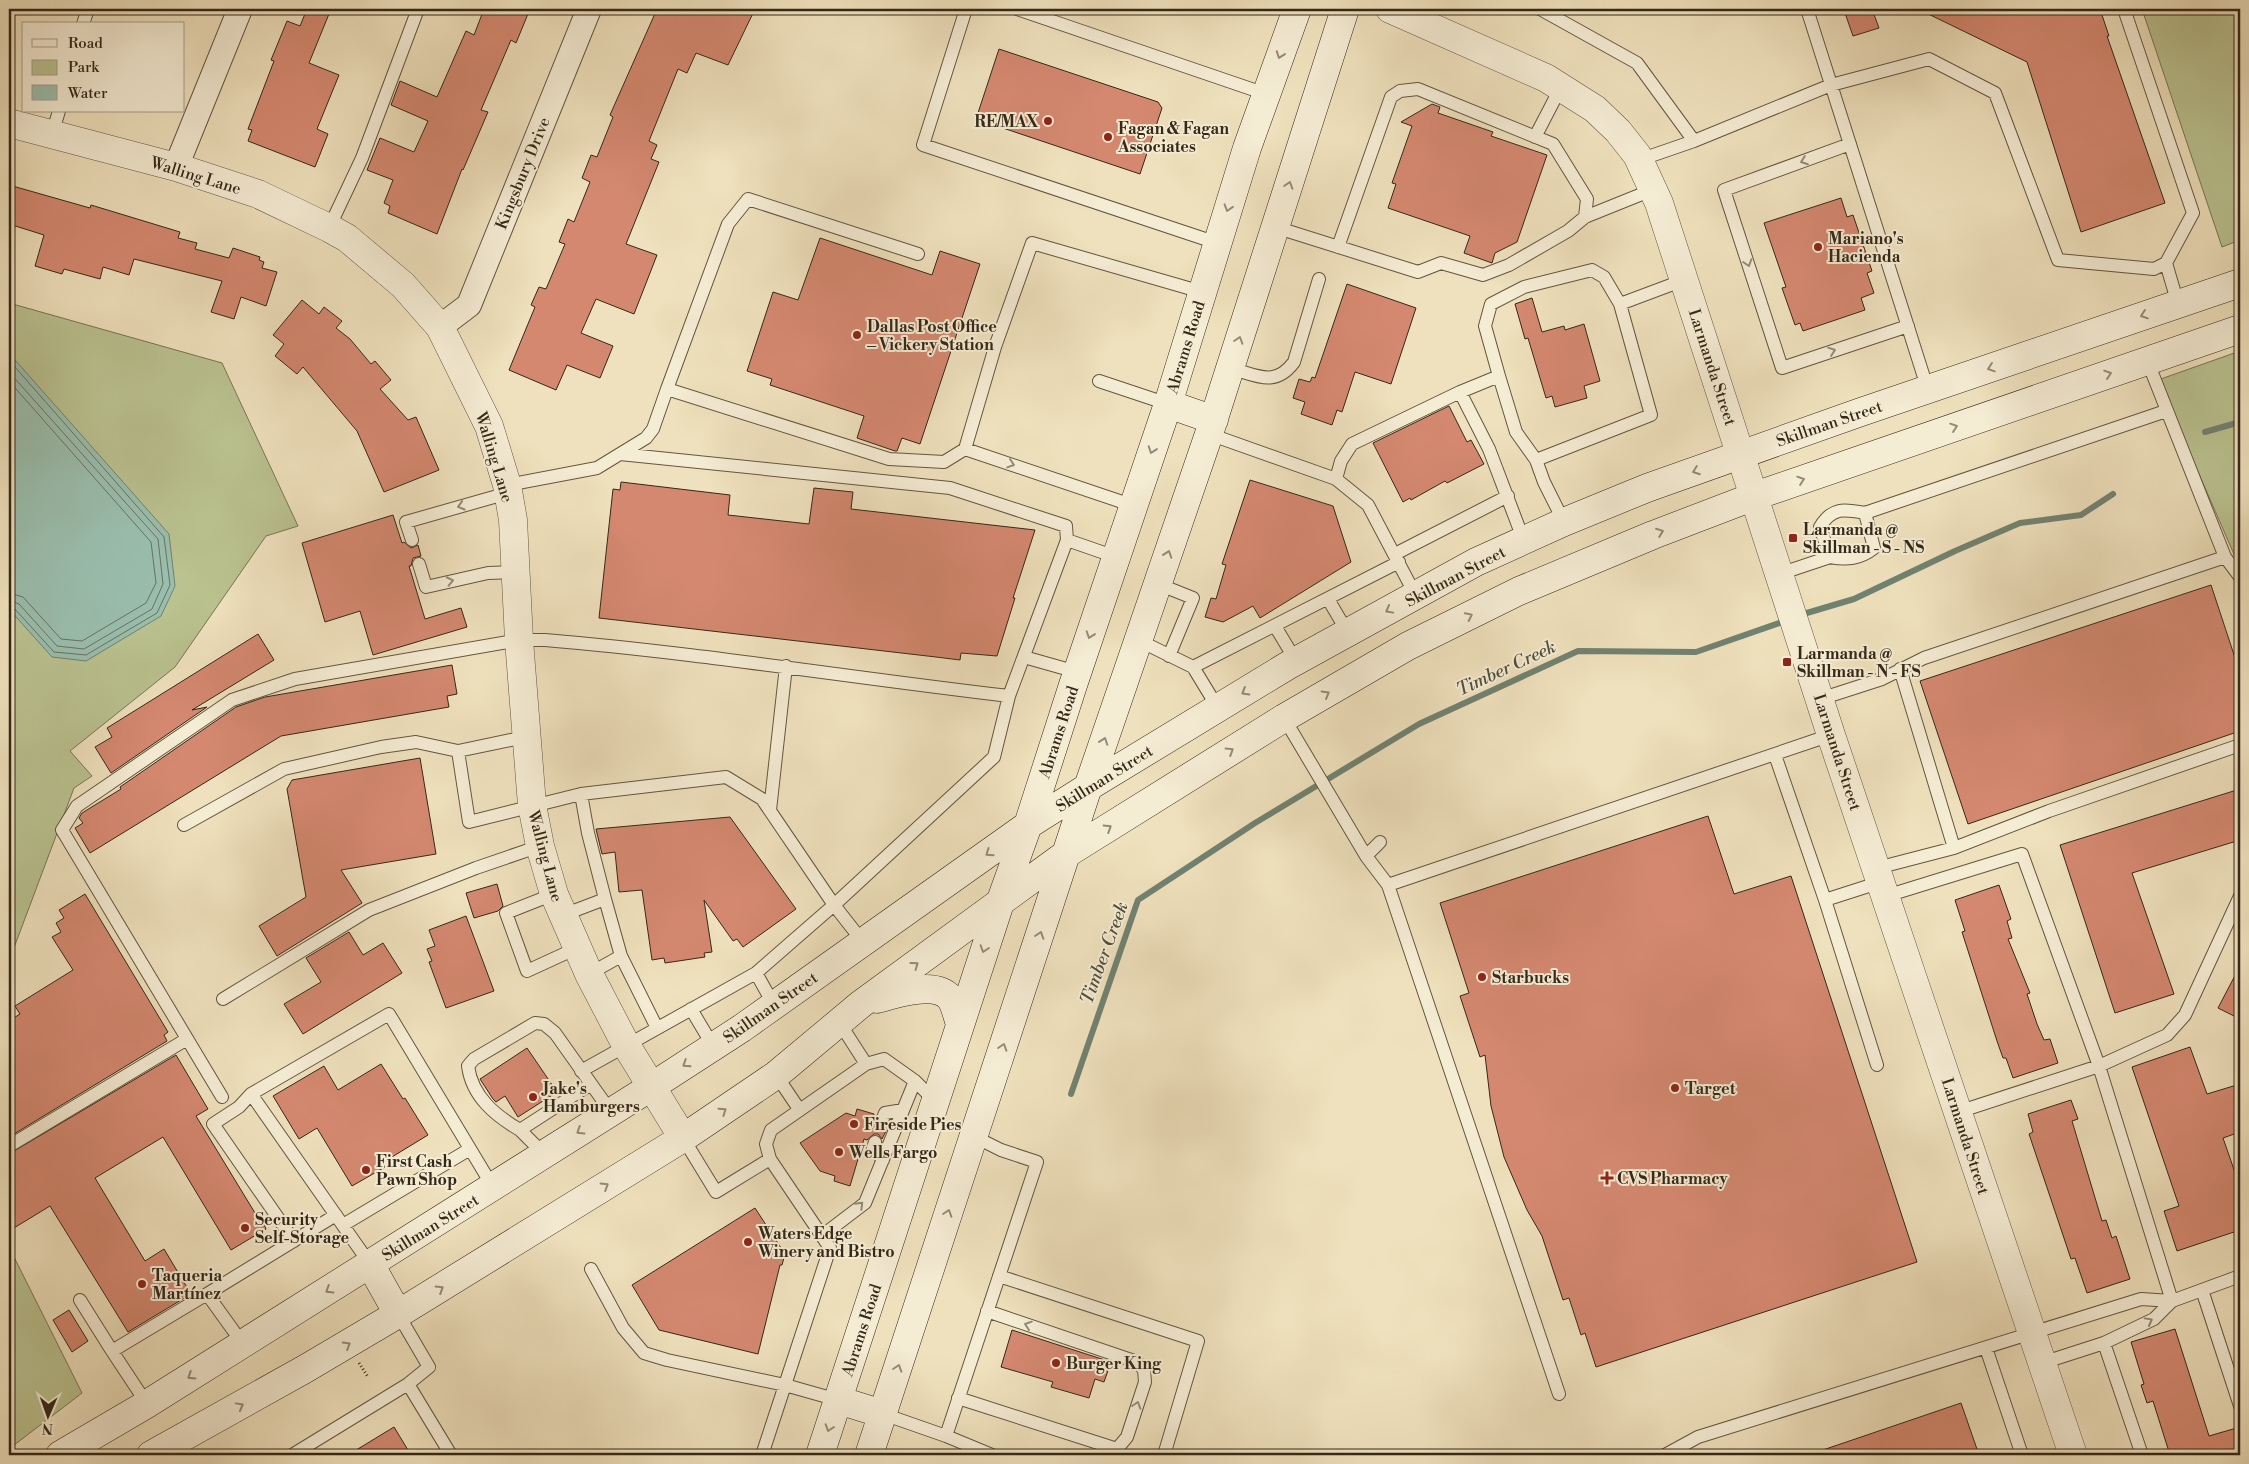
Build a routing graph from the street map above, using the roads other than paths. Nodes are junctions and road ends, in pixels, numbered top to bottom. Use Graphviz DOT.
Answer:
graph roads {
  1 [pos="88,9"];
  2 [pos="240,9"];
  3 [pos="418,9"];
  4 [pos="589,9"];
  5 [pos="966,9"];
  6 [pos="1018,9"];
  7 [pos="1297,9"];
  8 [pos="1345,9"];
  9 [pos="1390,9"];
  10 [pos="1540,9"];
  11 [pos="1806,9"];
  12 [pos="2124,9"];
  13 [pos="84,22"];
  14 [pos="1831,85"];
  15 [pos="1561,87"];
  16 [pos="1266,94"];
  17 [pos="9,123"];
  18 [pos="55,123"];
  19 [pos="1535,137"];
  20 [pos="1694,141"];
  21 [pos="1850,144"];
  22 [pos="1639,160"];
  23 [pos="176,168"];
  24 [pos="1652,190"];
  25 [pos="1585,217"];
  26 [pos="1275,227"];
  27 [pos="329,228"];
  28 [pos="1218,243"];
  29 [pos="1338,247"];
  30 [pos="918,254"];
  31 [pos="2166,263"];
  32 [pos="1320,279"];
  33 [pos="1684,280"];
  34 [pos="2240,283"];
  35 [pos="1202,292"];
  36 [pos="1620,304"];
  37 [pos="2178,304"];
  38 [pos="1908,326"];
  39 [pos="440,327"];
  40 [pos="2240,329"];
  41 [pos="2147,360"];
  42 [pos="1230,368"];
  43 [pos="1499,376"];
  44 [pos="1099,382"];
  45 [pos="667,389"];
  46 [pos="1928,390"];
  47 [pos="1460,392"];
  48 [pos="1168,404"];
  49 [pos="2166,411"];
  50 [pos="1212,427"];
  51 [pos="965,449"];
  52 [pos="620,454"];
  53 [pos="1742,454"];
  54 [pos="1536,460"];
  55 [pos="1336,479"];
  56 [pos="508,489"];
  57 [pos="1508,496"];
  58 [pos="1755,496"];
  59 [pos="1134,506"];
  60 [pos="1865,514"];
  61 [pos="1564,522"];
  62 [pos="412,540"];
  63 [pos="1067,540"];
  64 [pos="1524,541"];
  65 [pos="1116,557"];
  66 [pos="1830,557"];
  67 [pos="2225,557"];
  68 [pos="1397,558"];
  69 [pos="419,564"];
  70 [pos="1777,569"];
  71 [pos="516,572"];
  72 [pos="2240,576"];
  73 [pos="1158,584"];
  74 [pos="1416,596"];
  75 [pos="1328,598"];
  76 [pos="1275,626"];
  77 [pos="1348,633"];
  78 [pos="519,640"];
  79 [pos="1138,640"];
  80 [pos="1169,656"];
  81 [pos="1024,657"];
  82 [pos="1296,662"];
  83 [pos="786,666"];
  84 [pos="1193,668"];
  85 [pos="1900,669"];
  86 [pos="1077,672"];
  87 [pos="1009,696"];
  88 [pos="1820,699"];
  89 [pos="1218,708"];
  90 [pos="1284,718"];
  91 [pos="1831,735"];
  92 [pos="525,737"];
  93 [pos="2240,745"];
  94 [pos="458,751"];
  95 [pos="1775,755"];
  96 [pos="1088,787"];
  97 [pos="581,794"];
  98 [pos="532,806"];
  99 [pos="770,810"];
  100 [pos="184,825"];
  101 [pos="1028,825"];
  102 [pos="1380,842"];
  103 [pos="540,846"];
  104 [pos="1954,848"];
  105 [pos="1066,854"];
  106 [pos="1366,856"];
  107 [pos="1881,882"];
  108 [pos="1388,885"];
  109 [pos="2240,896"];
  110 [pos="605,899"];
  111 [pos="1825,900"];
  112 [pos="1000,902"];
  113 [pos="558,904"];
  114 [pos="834,905"];
  115 [pos="863,942"];
  116 [pos="577,948"];
  117 [pos="621,956"];
  118 [pos="756,973"];
  119 [pos="589,974"];
  120 [pos="223,999"];
  121 [pos="861,1004"];
  122 [pos="774,1005"];
  123 [pos="691,1010"];
  124 [pos="839,1022"];
  125 [pos="960,1024"];
  126 [pos="657,1028"];
  127 [pos="187,1039"];
  128 [pos="626,1045"];
  129 [pos="713,1046"];
  130 [pos="866,1064"];
  131 [pos="1877,1065"];
  132 [pos="2099,1066"];
  133 [pos="581,1071"];
  134 [pos="776,1075"];
  135 [pos="915,1081"];
  136 [pos="591,1084"];
  137 [pos="651,1087"];
  138 [pos="251,1094"];
  139 [pos="222,1097"];
  140 [pos="935,1100"];
  141 [pos="799,1109"];
  142 [pos="903,1110"];
  143 [pos="611,1112"];
  144 [pos="1958,1112"];
  145 [pos="881,1123"];
  146 [pos="520,1130"];
  147 [pos="973,1136"];
  148 [pos="683,1138"];
  149 [pos="875,1142"];
  150 [pos="9,1146"];
  151 [pos="470,1149"];
  152 [pos="544,1154"];
  153 [pos="770,1159"];
  154 [pos="883,1160"];
  155 [pos="493,1187"];
  156 [pos="339,1220"];
  157 [pos="823,1235"];
  158 [pos="294,1241"];
  159 [pos="370,1264"];
  160 [pos="591,1269"];
  161 [pos="999,1276"];
  162 [pos="2240,1276"];
  163 [pos="2202,1290"];
  164 [pos="207,1294"];
  165 [pos="80,1300"];
  166 [pos="2172,1301"];
  167 [pos="987,1312"];
  168 [pos="398,1314"];
  169 [pos="2032,1334"];
  170 [pos="2104,1343"];
  171 [pos="243,1344"];
  172 [pos="1986,1348"];
  173 [pos="112,1351"];
  174 [pos="2042,1363"];
  175 [pos="408,1384"];
  176 [pos="785,1385"];
  177 [pos="1559,1394"];
  178 [pos="958,1398"];
  179 [pos="838,1400"];
  180 [pos="147,1404"];
  181 [pos="2240,1406"];
  182 [pos="883,1414"];
  183 [pos="946,1436"];
  184 [pos="66,1452"];
  185 [pos="164,1452"];
  186 [pos="1116,1452"];
  187 [pos="292,1455"];
  188 [pos="451,1455"];
  189 [pos="762,1455"];
  190 [pos="820,1455"];
  191 [pos="869,1455"];
  192 [pos="992,1455"];
  193 [pos="1164,1455"];
  194 [pos="1665,1455"];
  195 [pos="2022,1455"];
  196 [pos="2073,1455"];
  197 [pos="2142,1455"];
  1 -- 13 [label="lane"];
  2 -- 23 [label="street"];
  3 -- 27 [label="lane"];
  4 -- 39 [label="street, Kingsbury Drive"];
  5 -- 28 [label="lane"];
  6 -- 16 [label="lane"];
  7 -- 16 [label="main road, Abrams Road, one-way"];
  26 -- 8 [label="main road, one-way"];
  9 -- 15 [label="main road, Larmanda Street"];
  10 -- 20 [label="lane"];
  11 -- 14 [label="lane"];
  12 -- 31 [label="lane"];
  14 -- 20 [label="lane"];
  14 -- 21 [label="lane"];
  14 -- 31 [label="lane"];
  15 -- 19 [label="lane"];
  15 -- 22 [label="main road, Larmanda Street"];
  16 -- 28 [label="main road, Abrams Road, one-way"];
  17 -- 18 [label="main road, Walling Lane"];
  18 -- 23 [label="main road, Walling Lane"];
  19 -- 25 [label="lane"];
  19 -- 29 [label="lane"];
  20 -- 22 [label="lane"];
  21 -- 38 [label="lane"];
  21 -- 38 [label="lane, one-way"];
  22 -- 24 [label="main road, Larmanda Street"];
  23 -- 27 [label="main road, Walling Lane"];
  24 -- 25 [label="lane"];
  24 -- 33 [label="main road, Larmanda Street"];
  25 -- 29 [label="lane"];
  26 -- 29 [label="lane"];
  42 -- 26 [label="main road, one-way"];
  27 -- 39 [label="main road, Walling Lane"];
  28 -- 35 [label="main road, Abrams Road"];
  30 -- 45 [label="lane"];
  31 -- 37 [label="lane"];
  32 -- 42 [label="lane"];
  33 -- 36 [label="lane"];
  33 -- 53 [label="main road, Larmanda Street"];
  34 -- 37 [label="main road, Skillman Street"];
  35 -- 48 [label="main road, Abrams Road"];
  35 -- 51 [label="lane"];
  36 -- 43 [label="lane"];
  36 -- 54 [label="lane"];
  37 -- 46 [label="main road, Skillman Street, one-way"];
  38 -- 46 [label="lane"];
  39 -- 56 [label="main road, Walling Lane"];
  40 -- 41 [label="main road"];
  41 -- 49 [label="lane"];
  58 -- 41 [label="main road, one-way"];
  42 -- 50 [label="main road"];
  43 -- 47 [label="lane"];
  43 -- 54 [label="lane"];
  44 -- 48 [label="lane"];
  45 -- 51 [label="lane"];
  45 -- 52 [label="lane"];
  46 -- 53 [label="main road, Skillman Street"];
  47 -- 55 [label="lane"];
  47 -- 57 [label="lane"];
  48 -- 50 [label="main road"];
  48 -- 59 [label="main road, Abrams Road, one-way"];
  49 -- 60 [label="lane"];
  49 -- 67 [label="lane"];
  50 -- 55 [label="lane"];
  73 -- 50 [label="main road, one-way"];
  51 -- 59 [label="lane, one-way"];
  52 -- 56 [label="lane"];
  52 -- 63 [label="lane"];
  53 -- 58 [label="main road, Larmanda Street"];
  53 -- 61 [label="main road, Skillman Street, one-way"];
  54 -- 61 [label="lane"];
  55 -- 68 [label="lane"];
  56 -- 62 [label="lane, one-way"];
  56 -- 71 [label="main road, Walling Lane"];
  57 -- 64 [label="lane"];
  57 -- 68 [label="lane"];
  58 -- 70 [label="main road, Larmanda Street"];
  90 -- 58 [label="main road, one-way"];
  59 -- 65 [label="main road, Abrams Road"];
  60 -- 66 [label="lane"];
  60 -- 66 [label="lane"];
  61 -- 64 [label="main road, Skillman Street"];
  63 -- 65 [label="lane"];
  63 -- 81 [label="lane"];
  64 -- 74 [label="main road, Skillman Street"];
  65 -- 86 [label="main road, Abrams Road, one-way"];
  66 -- 70 [label="lane"];
  67 -- 72 [label="lane"];
  67 -- 85 [label="lane"];
  68 -- 74 [label="lane"];
  68 -- 75 [label="lane"];
  69 -- 71 [label="lane, one-way"];
  70 -- 88 [label="main road, Larmanda Street"];
  71 -- 78 [label="main road, Walling Lane"];
  73 -- 79 [label="main road"];
  73 -- 80 [label="lane"];
  74 -- 77 [label="main road, Skillman Street, one-way"];
  75 -- 76 [label="lane"];
  75 -- 77 [label="lane"];
  76 -- 82 [label="lane"];
  76 -- 84 [label="lane"];
  77 -- 82 [label="main road, Skillman Street"];
  78 -- 83 [label="lane"];
  78 -- 92 [label="main road, Walling Lane"];
  78 -- 127 [label="lane"];
  79 -- 80 [label="lane"];
  96 -- 79 [label="main road, one-way"];
  80 -- 84 [label="lane"];
  81 -- 86 [label="lane"];
  81 -- 87 [label="lane"];
  82 -- 89 [label="main road, Skillman Street, one-way"];
  83 -- 87 [label="lane"];
  83 -- 99 [label="lane"];
  84 -- 89 [label="lane"];
  85 -- 88 [label="lane"];
  85 -- 104 [label="lane"];
  86 -- 101 [label="main road, Abrams Road"];
  87 -- 114 [label="lane"];
  88 -- 91 [label="main road, Larmanda Street"];
  89 -- 96 [label="main road, Skillman Street"];
  105 -- 90 [label="main road, one-way"];
  90 -- 106 [label="lane"];
  91 -- 95 [label="lane"];
  91 -- 107 [label="main road, Larmanda Street"];
  92 -- 94 [label="lane"];
  92 -- 98 [label="main road, Walling Lane"];
  93 -- 104 [label="lane"];
  94 -- 98 [label="lane"];
  94 -- 100 [label="lane"];
  95 -- 108 [label="lane"];
  95 -- 111 [label="lane"];
  96 -- 101 [label="main road, Skillman Street"];
  96 -- 105 [label="main road"];
  97 -- 98 [label="lane"];
  97 -- 99 [label="lane"];
  97 -- 110 [label="lane"];
  98 -- 103 [label="main road, Walling Lane"];
  99 -- 114 [label="lane"];
  101 -- 112 [label="main road, Abrams Road"];
  101 -- 115 [label="main road, Skillman Street, one-way"];
  102 -- 106 [label="lane"];
  103 -- 113 [label="main road, Walling Lane"];
  103 -- 120 [label="lane"];
  104 -- 107 [label="lane"];
  105 -- 112 [label="main road"];
  147 -- 105 [label="main road, one-way"];
  106 -- 108 [label="lane"];
  107 -- 111 [label="lane"];
  107 -- 132 [label="lane"];
  107 -- 144 [label="main road, Larmanda Street"];
  108 -- 177 [label="lane"];
  109 -- 132 [label="lane"];
  110 -- 113 [label="lane"];
  110 -- 117 [label="lane"];
  111 -- 131 [label="lane"];
  121 -- 112 [label="main road, one-way"];
  112 -- 125 [label="main road, Abrams Road, one-way"];
  113 -- 116 [label="main road, Walling Lane"];
  113 -- 116 [label="lane"];
  114 -- 115 [label="lane"];
  114 -- 118 [label="lane"];
  115 -- 122 [label="main road, Skillman Street"];
  116 -- 119 [label="main road, Walling Lane"];
  117 -- 119 [label="lane"];
  117 -- 126 [label="lane"];
  118 -- 122 [label="lane"];
  118 -- 123 [label="lane"];
  119 -- 128 [label="main road, Walling Lane"];
  121 -- 124 [label="main road"];
  121 -- 125 [label="main road"];
  122 -- 129 [label="main road, Skillman Street"];
  123 -- 126 [label="lane"];
  123 -- 129 [label="lane"];
  124 -- 130 [label="lane"];
  124 -- 134 [label="main road"];
  125 -- 140 [label="main road, Abrams Road"];
  126 -- 128 [label="lane"];
  127 -- 139 [label="lane"];
  127 -- 150 [label="lane"];
  128 -- 133 [label="lane"];
  128 -- 137 [label="main road, Walling Lane"];
  129 -- 137 [label="main road, Skillman Street, one-way"];
  130 -- 135 [label="lane"];
  130 -- 141 [label="lane"];
  132 -- 144 [label="lane"];
  132 -- 166 [label="lane"];
  133 -- 136 [label="lane"];
  133 -- 146 [label="lane"];
  134 -- 141 [label="lane"];
  148 -- 134 [label="main road, one-way"];
  135 -- 140 [label="lane"];
  135 -- 142 [label="lane"];
  136 -- 143 [label="lane"];
  136 -- 146 [label="lane"];
  137 -- 143 [label="main road, Skillman Street"];
  137 -- 148 [label="main road, Walling Lane"];
  138 -- 151 [label="lane"];
  138 -- 156 [label="lane"];
  138 -- 158 [label="lane"];
  140 -- 179 [label="main road, Abrams Road"];
  141 -- 153 [label="lane"];
  142 -- 145 [label="lane"];
  142 -- 154 [label="lane"];
  143 -- 152 [label="main road, Skillman Street, one-way"];
  144 -- 169 [label="main road, Larmanda Street"];
  146 -- 152 [label="lane"];
  147 -- 161 [label="lane"];
  182 -- 147 [label="main road, one-way"];
  148 -- 153 [label="lane"];
  168 -- 148 [label="main road, one-way"];
  149 -- 154 [label="lane"];
  151 -- 155 [label="lane"];
  151 -- 156 [label="lane"];
  152 -- 155 [label="main road, Skillman Street"];
  153 -- 157 [label="lane"];
  157 -- 154 [label="lane, one-way"];
  155 -- 159 [label="main road, Skillman Street"];
  156 -- 158 [label="lane"];
  156 -- 159 [label="lane"];
  157 -- 176 [label="lane"];
  158 -- 164 [label="lane"];
  159 -- 168 [label="main road"];
  159 -- 171 [label="main road, Skillman Street, one-way"];
  160 -- 176 [label="lane"];
  161 -- 167 [label="lane"];
  161 -- 193 [label="lane"];
  162 -- 163 [label="lane"];
  163 -- 166 [label="lane"];
  163 -- 181 [label="lane"];
  164 -- 171 [label="lane"];
  164 -- 173 [label="lane"];
  165 -- 173 [label="lane"];
  166 -- 169 [label="lane"];
  170 -- 166 [label="lane, one-way"];
  167 -- 178 [label="lane"];
  186 -- 167 [label="lane, one-way"];
  168 -- 175 [label="lane"];
  185 -- 168 [label="main road, one-way"];
  169 -- 172 [label="lane"];
  169 -- 174 [label="main road, Larmanda Street"];
  170 -- 174 [label="lane"];
  170 -- 197 [label="lane"];
  171 -- 180 [label="main road, Skillman Street, one-way"];
  172 -- 194 [label="lane"];
  172 -- 195 [label="lane"];
  173 -- 180 [label="lane"];
  174 -- 196 [label="main road, Larmanda Street"];
  175 -- 187 [label="lane"];
  175 -- 188 [label="lane"];
  176 -- 179 [label="lane"];
  176 -- 189 [label="lane"];
  178 -- 183 [label="lane"];
  178 -- 186 [label="lane"];
  179 -- 182 [label="main road"];
  179 -- 190 [label="main road, Abrams Road, one-way"];
  180 -- 184 [label="main road, Skillman Street"];
  182 -- 183 [label="lane"];
  182 -- 191 [label="main road"];
  183 -- 192 [label="lane"];
}
